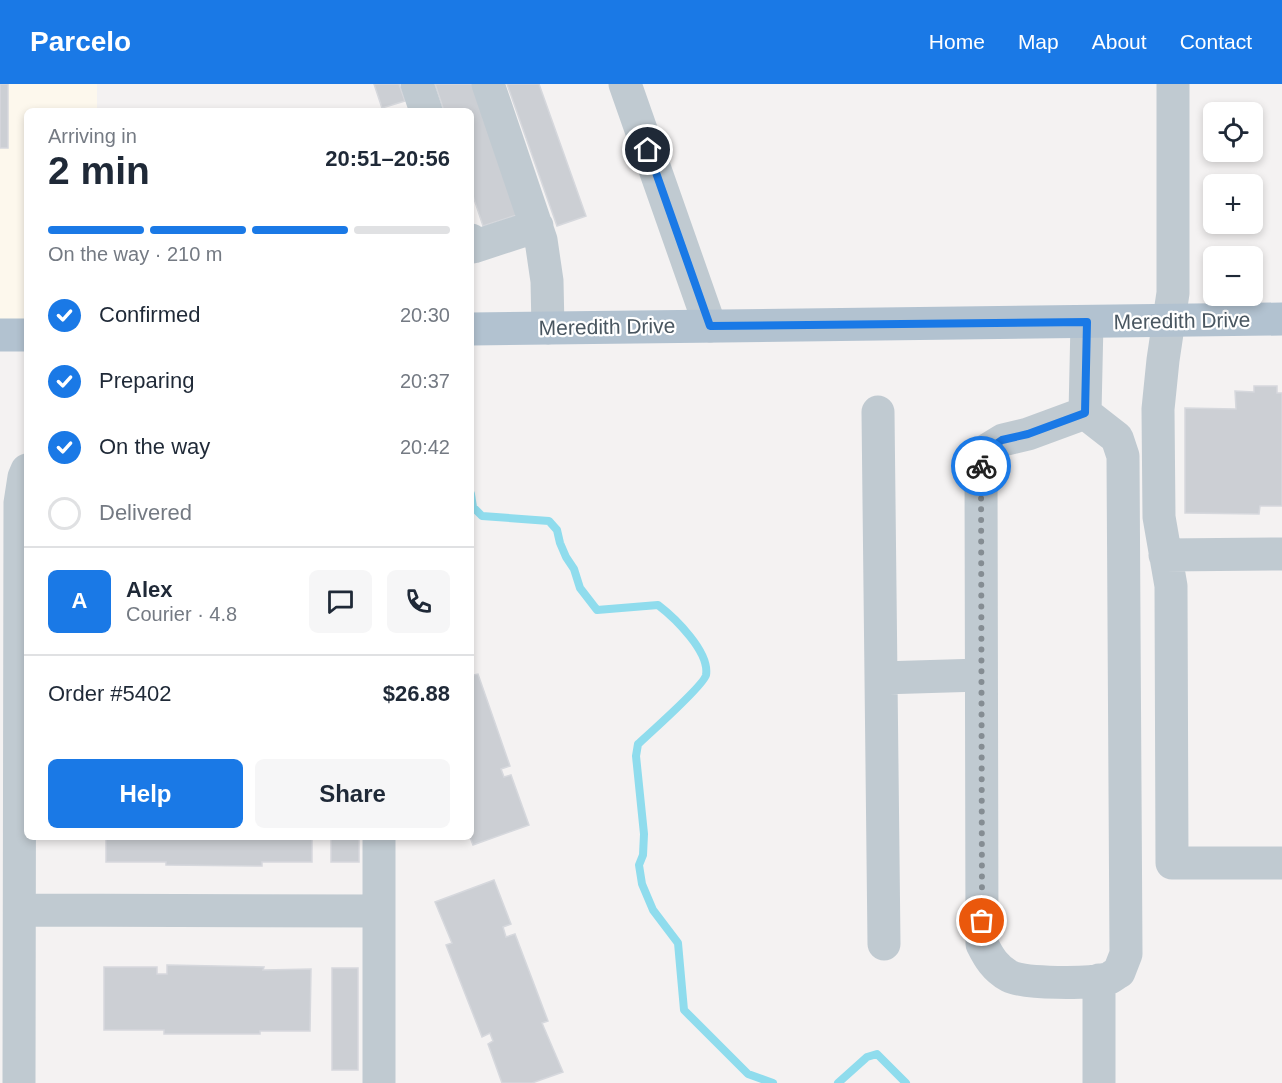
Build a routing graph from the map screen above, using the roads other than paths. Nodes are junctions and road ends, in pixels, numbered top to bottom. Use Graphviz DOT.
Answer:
graph roads {
  1 [pos="417,84"];
  2 [pos="488,84"];
  3 [pos="625,84"];
  4 [pos="1173,84"];
  5 [pos="425,108"];
  6 [pos="537,226"];
  7 [pos="474,247"];
  8 [pos="1282,319"];
  9 [pos="1170,320"];
  10 [pos="1087,322"];
  11 [pos="710,326"];
  12 [pos="548,328"];
  13 [pos="474,329"];
  14 [pos="0,335"];
  15 [pos="24,335"];
  16 [pos="878,412"];
  17 [pos="1085,413"];
  18 [pos="24,477"];
  19 [pos="1282,554"];
  20 [pos="1166,555"];
  21 [pos="23,572"];
  22 [pos="981,675"];
  23 [pos="881,678"];
  24 [pos="379,840"];
  25 [pos="1282,863"];
  26 [pos="20,910"];
  27 [pos="379,911"];
  28 [pos="884,944"];
  29 [pos="1099,980"];
  30 [pos="19,1083"];
  31 [pos="379,1083"];
  32 [pos="1099,1083"];
  1 -- 5 [label="street"];
  2 -- 6 [label="street"];
  3 -- 11 [label="street"];
  4 -- 9 [label="street"];
  6 -- 7 [label="street"];
  6 -- 12 [label="street"];
  8 -- 9 [label="main road, Meredith Drive"];
  9 -- 10 [label="main road, Meredith Drive"];
  9 -- 20 [label="street"];
  10 -- 11 [label="main road, Meredith Drive"];
  10 -- 17 [label="street"];
  11 -- 12 [label="main road, Meredith Drive"];
  12 -- 13 [label="main road, Meredith Drive"];
  14 -- 15 [label="main road"];
  16 -- 23 [label="street"];
  17 -- 22 [label="street"];
  17 -- 29 [label="street"];
  18 -- 21 [label="street"];
  19 -- 20 [label="street"];
  20 -- 25 [label="street"];
  21 -- 26 [label="street"];
  22 -- 23 [label="street"];
  22 -- 29 [label="street"];
  23 -- 28 [label="street"];
  24 -- 27 [label="street"];
  26 -- 27 [label="street"];
  26 -- 30 [label="street"];
  27 -- 31 [label="street"];
  29 -- 32 [label="street"];
}
